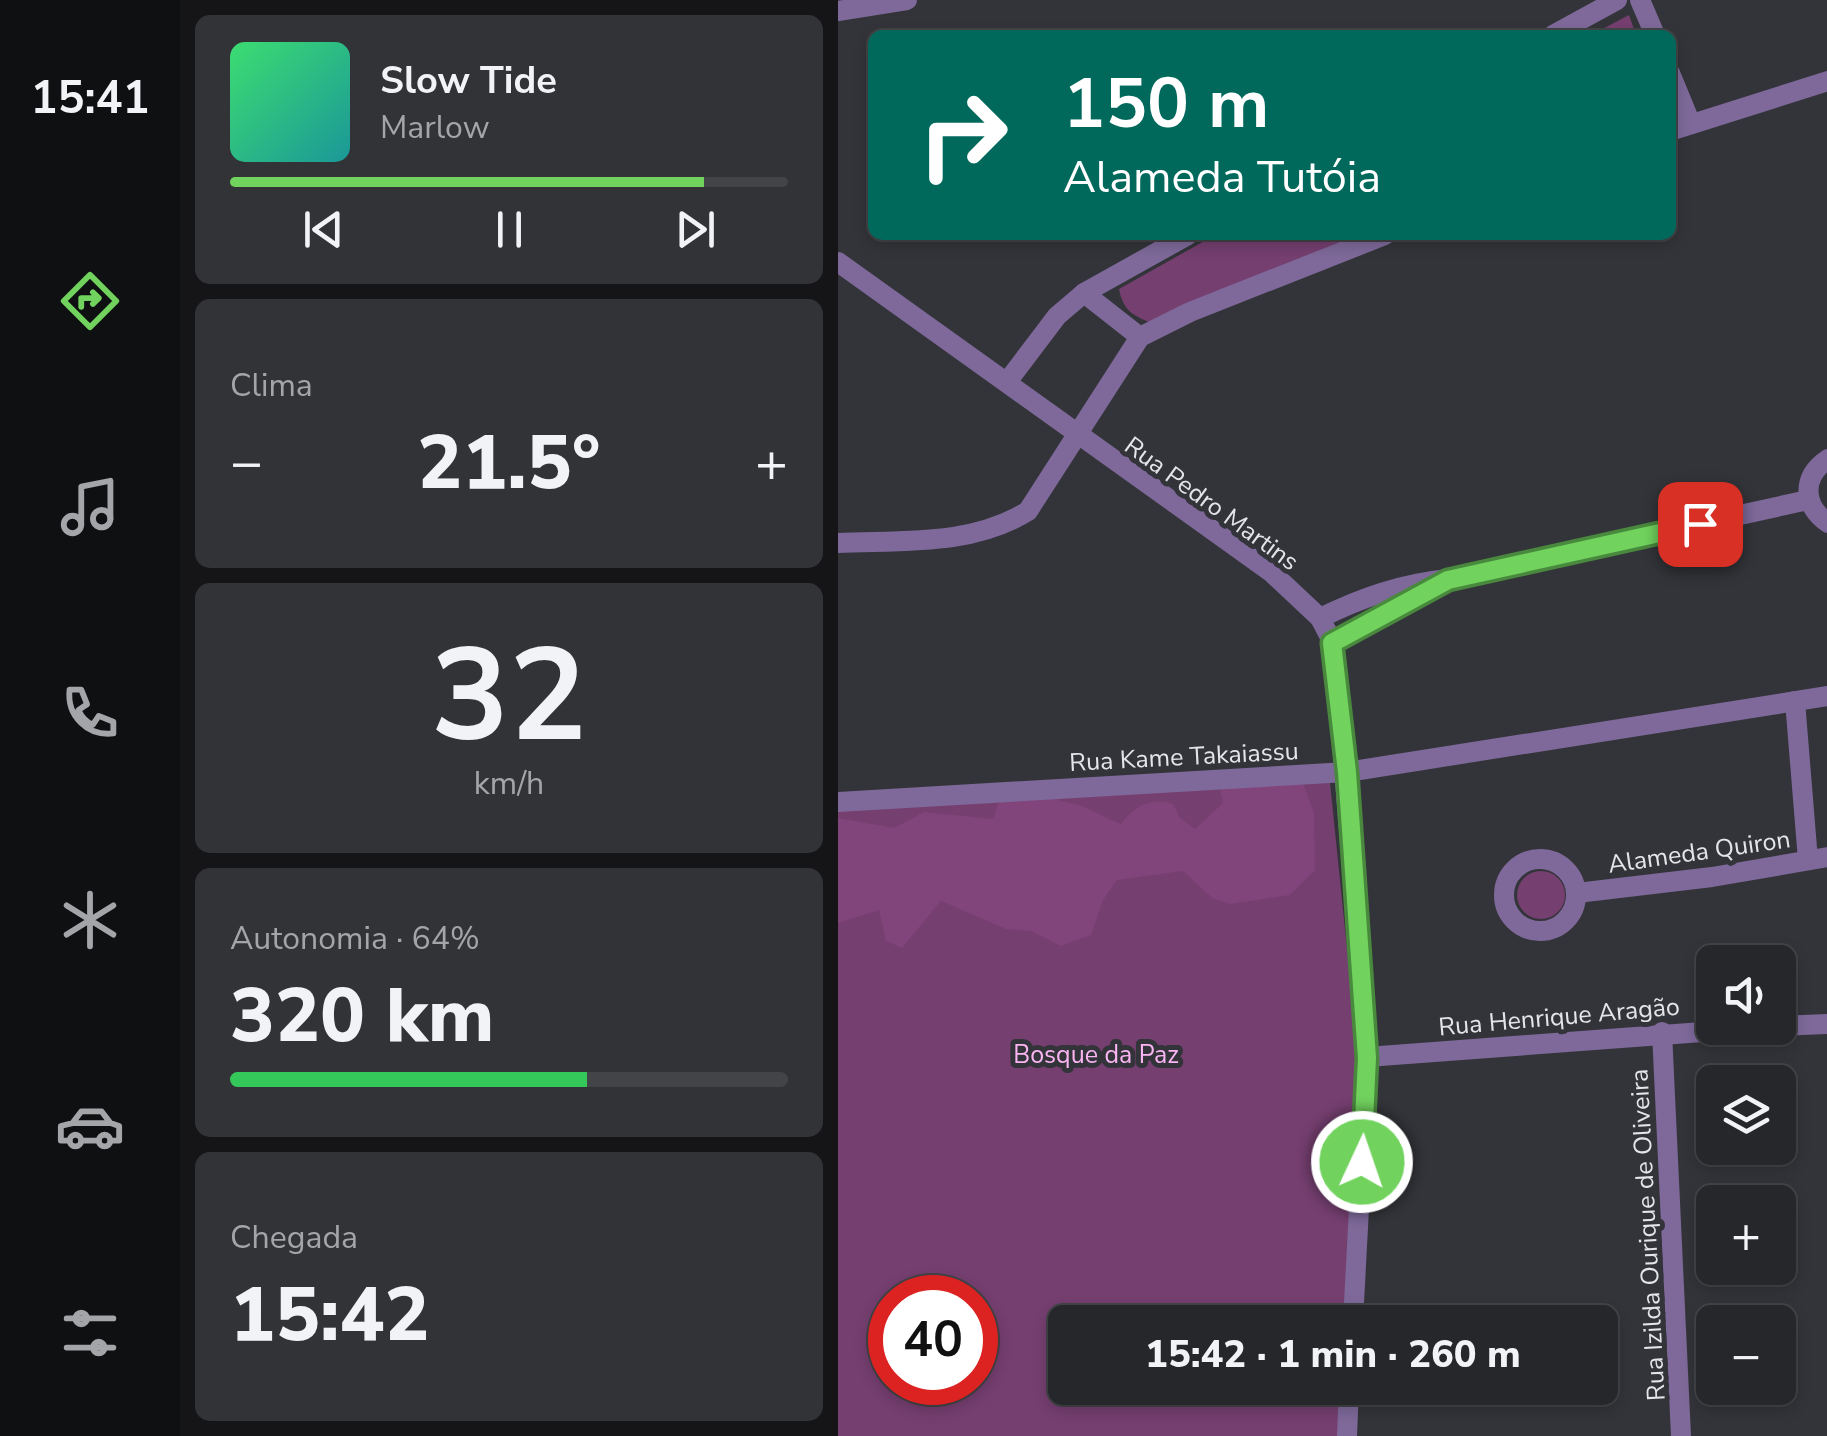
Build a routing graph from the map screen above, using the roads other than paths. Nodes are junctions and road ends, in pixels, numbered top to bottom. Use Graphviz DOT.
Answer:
graph roads {
  1 [pos="907,0"];
  2 [pos="1617,0"];
  3 [pos="1640,0"];
  4 [pos="838,11"];
  5 [pos="1562,30"];
  6 [pos="1653,30"];
  7 [pos="1828,80"];
  8 [pos="1676,88"];
  9 [pos="1691,124"];
  10 [pos="1676,129"];
  11 [pos="1179,240"];
  12 [pos="1372,240"];
  13 [pos="838,262"];
  14 [pos="1084,293"];
  15 [pos="1140,337"];
  16 [pos="1007,382"];
  17 [pos="1078,436"];
  18 [pos="1828,460"];
  19 [pos="1808,500"];
  20 [pos="1828,524"];
  21 [pos="838,543"];
  22 [pos="1448,580"];
  23 [pos="1320,618"];
  24 [pos="1332,643"];
  25 [pos="1828,696"];
  26 [pos="1795,701"];
  27 [pos="1347,772"];
  28 [pos="838,802"];
  29 [pos="1818,858"];
  30 [pos="1576,893"];
  31 [pos="1828,1024"];
  32 [pos="1796,1025"];
  33 [pos="1696,1031"];
  34 [pos="1662,1032"];
  35 [pos="1367,1058"];
  36 [pos="1354,1305"];
  37 [pos="1349,1405"];
  38 [pos="1347,1436"];
  39 [pos="1682,1436"];
  1 -- 4 [label="street"];
  2 -- 5 [label="street"];
  3 -- 6 [label="street"];
  7 -- 9 [label="street"];
  8 -- 9 [label="street"];
  9 -- 10 [label="street"];
  11 -- 14 [label="street"];
  12 -- 15 [label="street"];
  13 -- 16 [label="street, Rua Pedro Martins"];
  14 -- 15 [label="street"];
  14 -- 16 [label="street"];
  15 -- 17 [label="street"];
  16 -- 17 [label="street, Rua Pedro Martins"];
  17 -- 21 [label="street"];
  17 -- 23 [label="street, Rua Pedro Martins"];
  18 -- 19 [label="street"];
  19 -- 20 [label="street"];
  19 -- 22 [label="street"];
  22 -- 23 [label="street"];
  22 -- 24 [label="street"];
  23 -- 24 [label="street, Rua Pedro Martins"];
  24 -- 27 [label="street, Rua Pedro Martins"];
  25 -- 26 [label="street, Rua Kame Takaiassu"];
  26 -- 27 [label="street, Rua Kame Takaiassu"];
  26 -- 29 [label="street"];
  27 -- 28 [label="street, Rua Kame Takaiassu"];
  27 -- 35 [label="street, Rua Pedro Martins"];
  29 -- 30 [label="street, Alameda Quiron"];
  31 -- 32 [label="street"];
  33 -- 34 [label="street, Rua Henrique Aragão"];
  34 -- 35 [label="street, Rua Henrique Aragão"];
  34 -- 39 [label="street, Rua Izilda Ourique de Oliveira"];
  35 -- 36 [label="street, Rua Pedro Martins"];
  37 -- 38 [label="street"];
}
